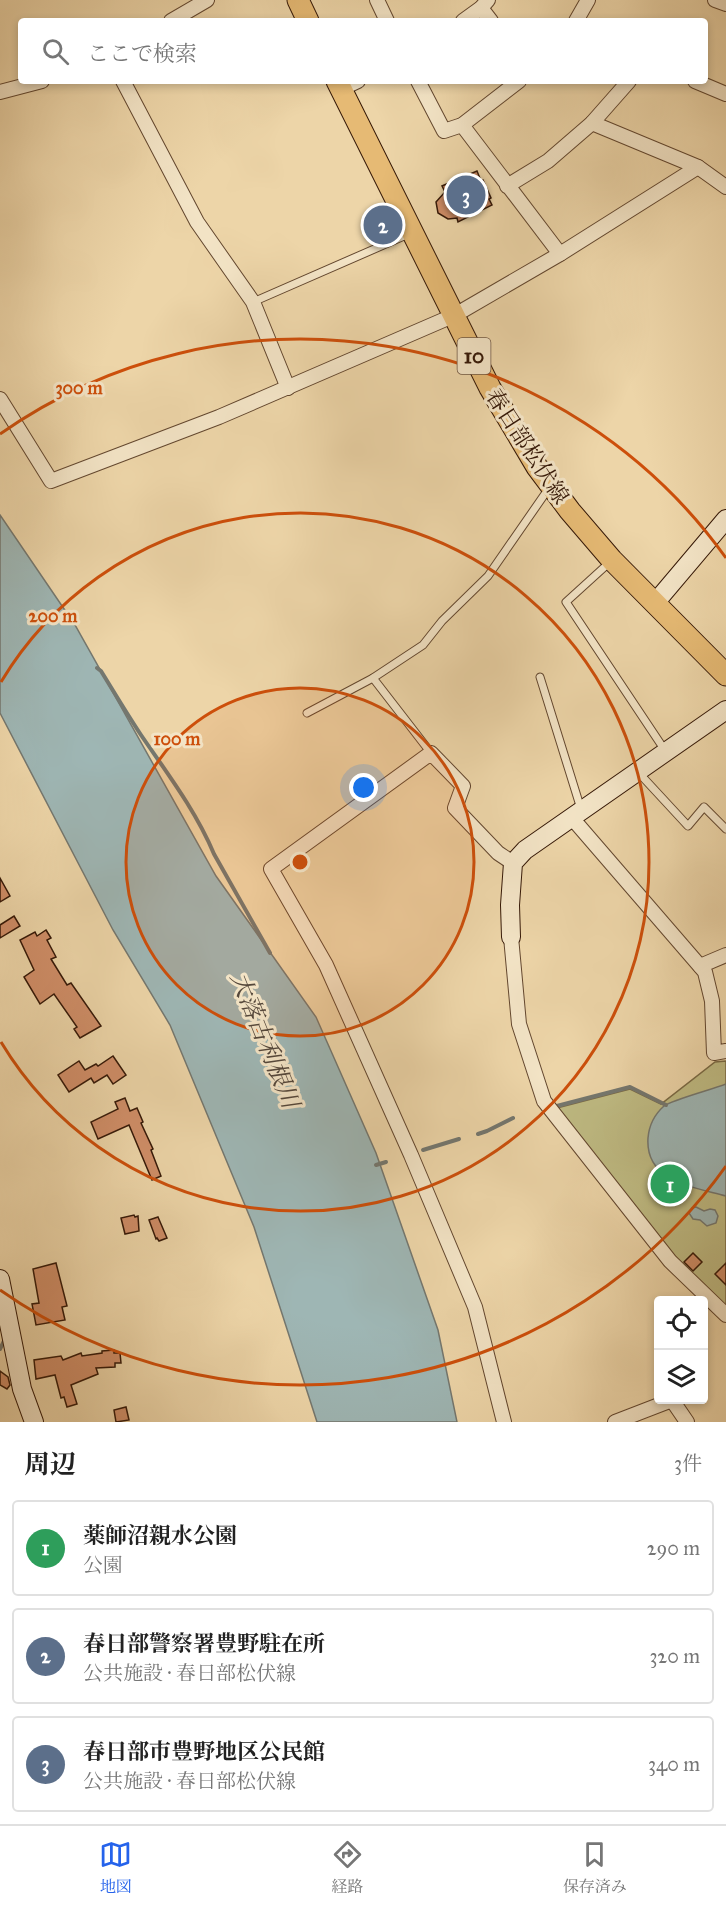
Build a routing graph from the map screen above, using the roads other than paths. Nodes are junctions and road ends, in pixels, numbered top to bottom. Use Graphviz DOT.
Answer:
graph roads {
  1 [pos="207,0"];
  2 [pos="298,0"];
  3 [pos="377,0"];
  4 [pos="588,0"];
  5 [pos="715,0"];
  6 [pos="484,4"];
  7 [pos="726,4"];
  8 [pos="176,18"];
  9 [pos="307,18"];
  10 [pos="386,18"];
  11 [pos="467,18"];
  12 [pos="490,18"];
  13 [pos="578,18"];
  14 [pos="31,84"];
  15 [pos="125,84"];
  16 [pos="345,84"];
  17 [pos="420,84"];
  18 [pos="515,84"];
  19 [pos="626,84"];
  20 [pos="703,84"];
  21 [pos="0,92"];
  22 [pos="726,94"];
  23 [pos="592,123"];
  24 [pos="462,125"];
  25 [pos="698,167"];
  26 [pos="507,186"];
  27 [pos="726,187"];
  28 [pos="413,232"];
  29 [pos="560,254"];
  30 [pos="253,302"];
  31 [pos="455,315"];
  32 [pos="288,387"];
  33 [pos="0,399"];
  34 [pos="551,486"];
  35 [pos="726,519"];
  36 [pos="612,560"];
  37 [pos="655,603"];
  38 [pos="726,675"];
  39 [pos="540,677"];
  40 [pos="373,678"];
  41 [pos="726,710"];
  42 [pos="308,713"];
  43 [pos="431,753"];
  44 [pos="666,753"];
  45 [pos="638,772"];
  46 [pos="577,814"];
  47 [pos="726,830"];
  48 [pos="513,862"];
  49 [pos="511,937"];
  50 [pos="726,955"];
  51 [pos="700,966"];
  52 [pos="726,1051"];
  53 [pos="0,1279"];
  54 [pos="726,1315"];
  55 [pos="34,1422"];
  56 [pos="504,1422"];
  57 [pos="615,1422"];
  58 [pos="687,1422"];
  1 -- 8 [label="street"];
  2 -- 9 [label="main road"];
  3 -- 10 [label="street"];
  4 -- 13 [label="street"];
  5 -- 7 [label="street"];
  6 -- 11 [label="street"];
  6 -- 12 [label="street"];
  14 -- 21 [label="street"];
  15 -- 30 [label="street"];
  16 -- 28 [label="main road, 春日部松伏線 / 10"];
  17 -- 24 [label="street"];
  18 -- 24 [label="street"];
  19 -- 23 [label="street"];
  20 -- 22 [label="street"];
  23 -- 25 [label="street"];
  23 -- 26 [label="street"];
  24 -- 26 [label="street"];
  25 -- 27 [label="street"];
  25 -- 29 [label="street"];
  26 -- 29 [label="street"];
  28 -- 30 [label="lane"];
  28 -- 31 [label="main road, 春日部松伏線 / 10"];
  29 -- 31 [label="street"];
  30 -- 32 [label="street"];
  31 -- 32 [label="street"];
  31 -- 34 [label="main road, 春日部松伏線 / 10"];
  32 -- 33 [label="street"];
  34 -- 36 [label="main road, 春日部松伏線 / 10"];
  34 -- 40 [label="lane"];
  35 -- 37 [label="street"];
  36 -- 37 [label="main road, 春日部松伏線 / 10"];
  36 -- 44 [label="lane"];
  37 -- 38 [label="main road, 春日部松伏線 / 10"];
  39 -- 46 [label="lane"];
  40 -- 42 [label="lane"];
  40 -- 43 [label="lane"];
  41 -- 44 [label="street"];
  43 -- 48 [label="street"];
  43 -- 56 [label="street"];
  44 -- 45 [label="street"];
  45 -- 46 [label="street"];
  45 -- 47 [label="lane"];
  46 -- 48 [label="street"];
  46 -- 51 [label="street"];
  48 -- 49 [label="street"];
  49 -- 54 [label="street"];
  50 -- 51 [label="street"];
  51 -- 52 [label="street"];
  53 -- 55 [label="street"];
  57 -- 58 [label="street"];
}
